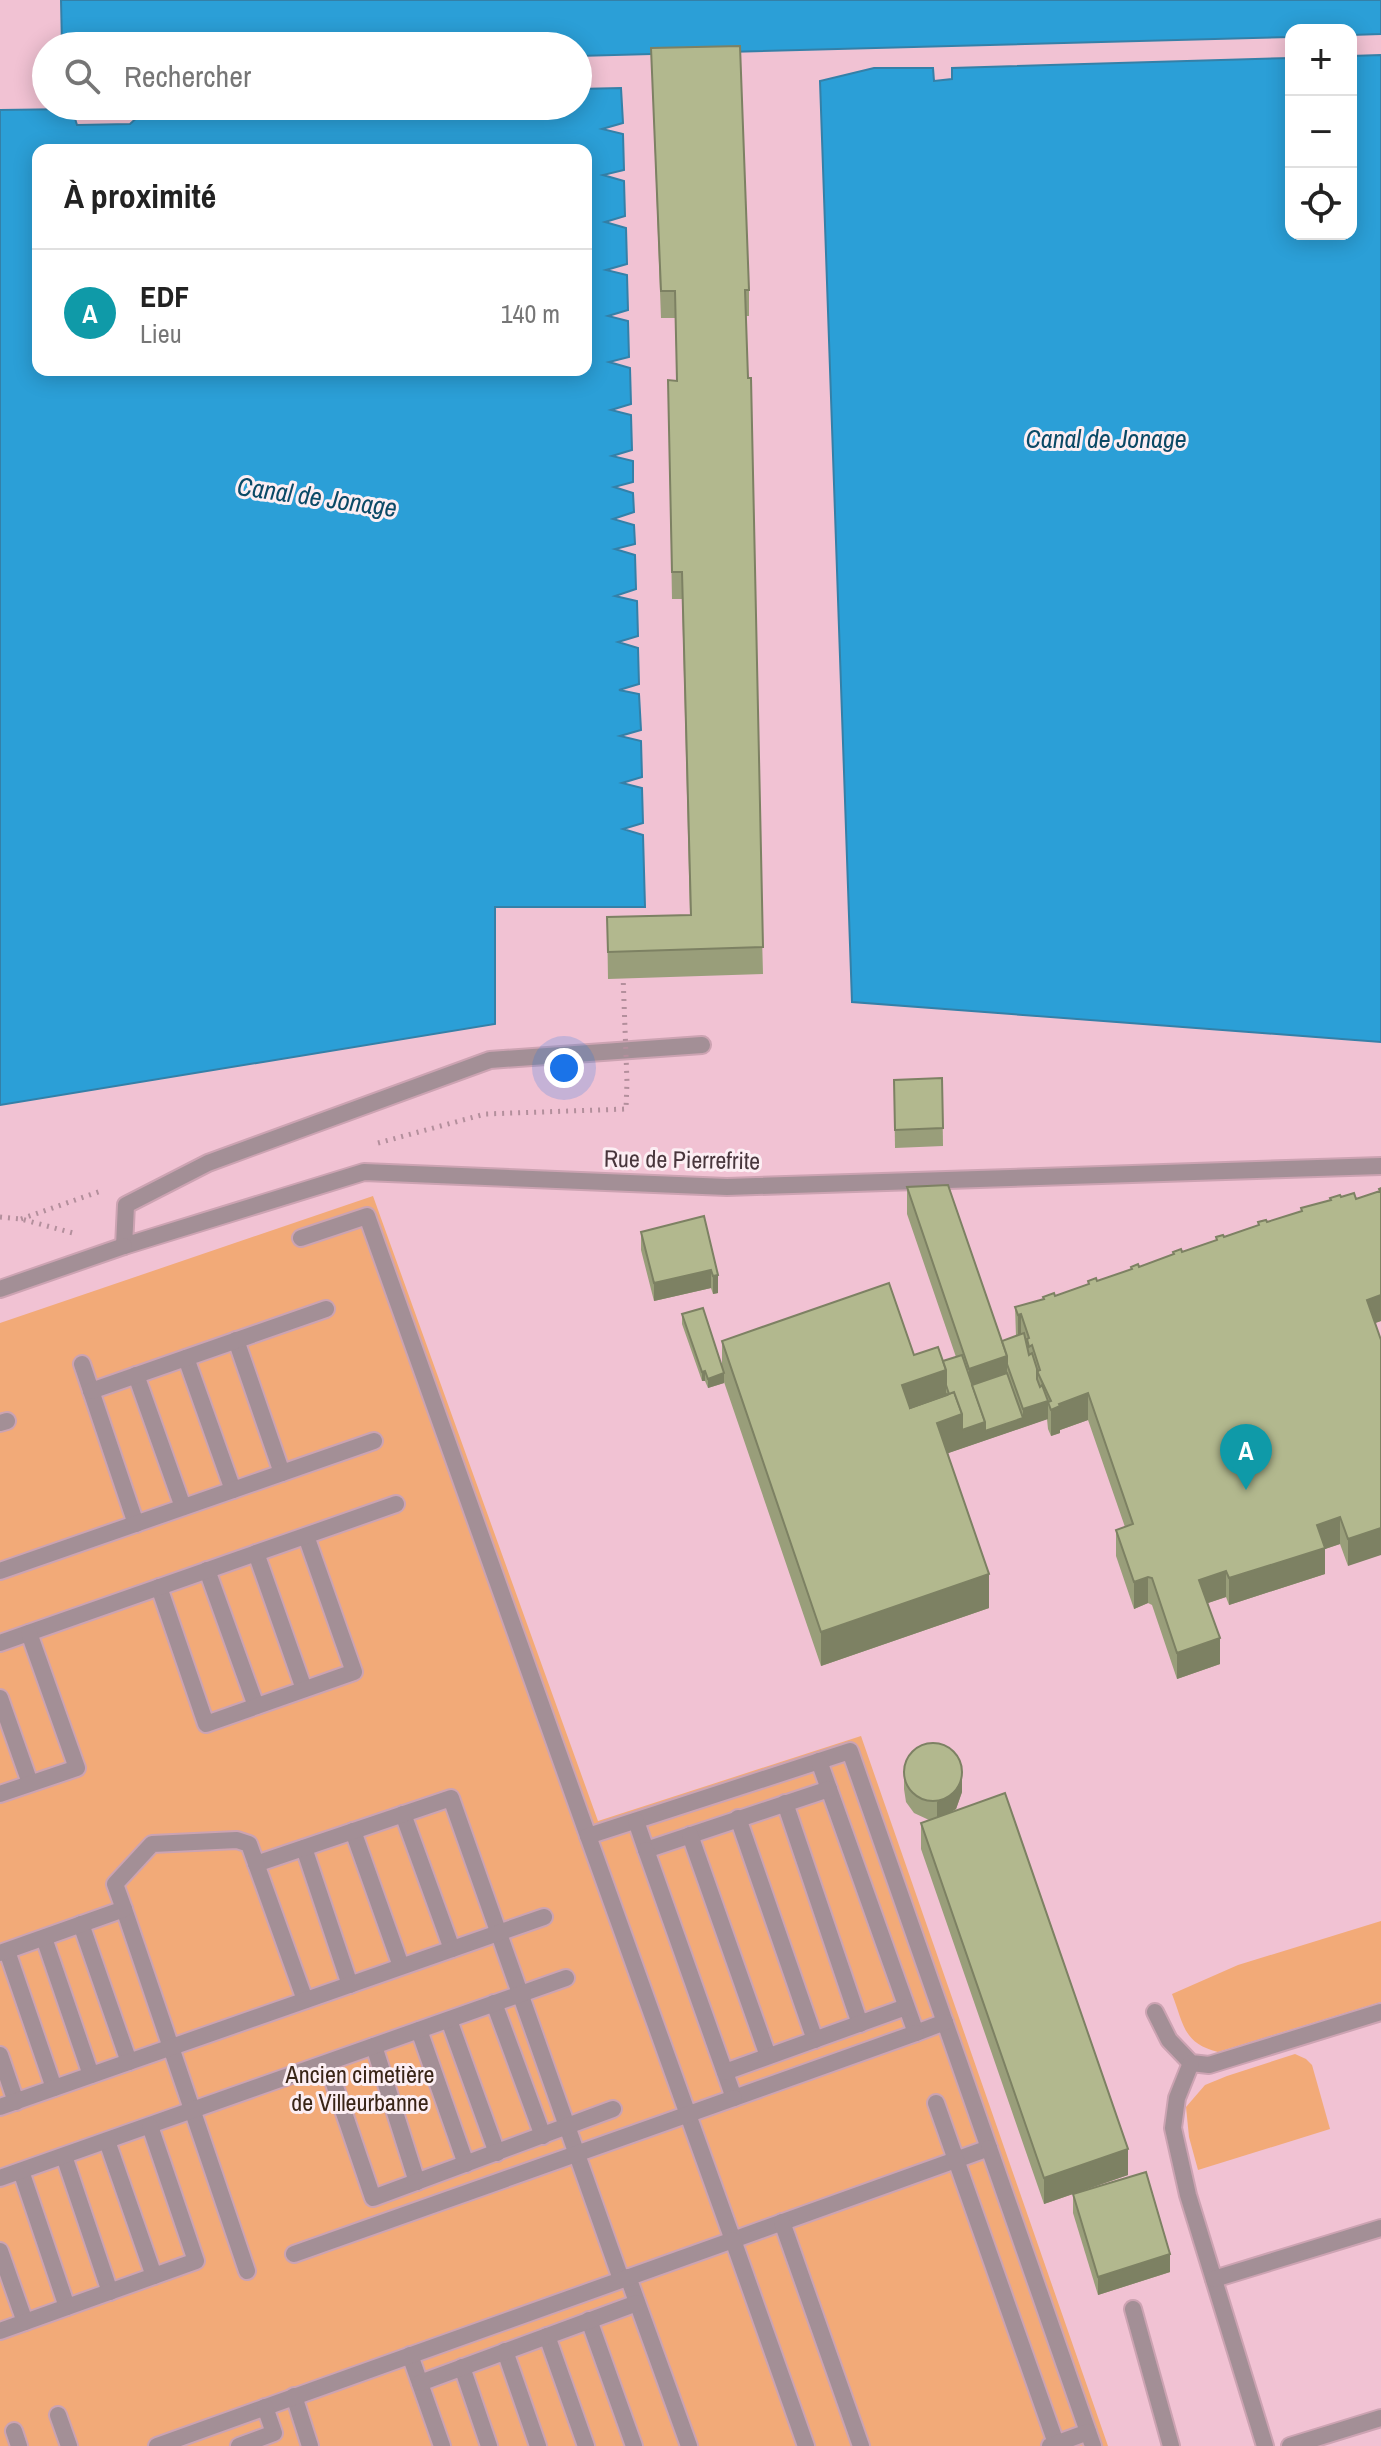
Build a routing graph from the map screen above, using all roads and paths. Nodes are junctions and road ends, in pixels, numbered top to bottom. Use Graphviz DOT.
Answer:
graph roads {
  1 [pos="622,964"];
  2 [pos="702,1045"];
  3 [pos="1381,1166"];
  4 [pos="364,1172"];
  5 [pos="0,1217"];
  6 [pos="301,1238"];
  7 [pos="124,1246"];
  8 [pos="0,1289"];
  9 [pos="326,1309"];
  10 [pos="236,1340"];
  11 [pos="186,1358"];
  12 [pos="82,1364"];
  13 [pos="136,1375"];
  14 [pos="91,1391"];
  15 [pos="374,1441"];
  16 [pos="282,1473"];
  17 [pos="233,1490"];
  18 [pos="396,1504"];
  19 [pos="183,1507"];
  20 [pos="136,1524"];
  21 [pos="306,1536"];
  22 [pos="256,1553"];
  23 [pos="207,1570"];
  24 [pos="0,1571"];
  25 [pos="159,1587"];
  26 [pos="29,1633"];
  27 [pos="0,1643"];
  28 [pos="304,1689"];
  29 [pos="0,1698"];
  30 [pos="256,1706"];
  31 [pos="819,1761"];
  32 [pos="30,1783"];
  33 [pos="829,1789"];
  34 [pos="0,1794"];
  35 [pos="785,1803"];
  36 [pos="403,1814"];
  37 [pos="738,1818"];
  38 [pos="636,1821"];
  39 [pos="353,1831"];
  40 [pos="690,1835"];
  41 [pos="588,1836"];
  42 [pos="304,1848"];
  43 [pos="646,1850"];
  44 [pos="256,1864"];
  45 [pos="124,1909"];
  46 [pos="544,1917"];
  47 [pos="81,1924"];
  48 [pos="499,1933"];
  49 [pos="44,1938"];
  50 [pos="452,1949"];
  51 [pos="3,1952"];
  52 [pos="401,1966"];
  53 [pos="566,1978"];
  54 [pos="350,1985"];
  55 [pos="521,1994"];
  56 [pos="305,2000"];
  57 [pos="494,2003"];
  58 [pos="906,2007"];
  59 [pos="1155,2012"];
  60 [pos="1381,2012"];
  61 [pos="449,2020"];
  62 [pos="945,2022"];
  63 [pos="860,2024"];
  64 [pos="419,2030"];
  65 [pos="916,2033"];
  66 [pos="815,2040"];
  67 [pos="374,2046"];
  68 [pos="171,2047"];
  69 [pos="0,2055"];
  70 [pos="768,2056"];
  71 [pos="129,2062"];
  72 [pos="327,2063"];
  73 [pos="1191,2063"];
  74 [pos="725,2072"];
  75 [pos="91,2075"];
  76 [pos="54,2088"];
  77 [pos="734,2098"];
  78 [pos="936,2103"];
  79 [pos="8,2104"];
  80 [pos="613,2109"];
  81 [pos="193,2111"];
  82 [pos="688,2114"];
  83 [pos="150,2126"];
  84 [pos="567,2127"];
  85 [pos="543,2136"];
  86 [pos="107,2141"];
  87 [pos="989,2148"];
  88 [pos="497,2153"];
  89 [pos="576,2153"];
  90 [pos="64,2156"];
  91 [pos="956,2160"];
  92 [pos="466,2164"];
  93 [pos="21,2171"];
  94 [pos="0,2178"];
  95 [pos="417,2182"];
  96 [pos="782,2222"];
  97 [pos="1381,2228"];
  98 [pos="733,2240"];
  99 [pos="0,2251"];
  100 [pos="294,2254"];
  101 [pos="247,2271"];
  102 [pos="154,2276"];
  103 [pos="624,2278"];
  104 [pos="1214,2279"];
  105 [pos="110,2292"];
  106 [pos="637,2303"];
  107 [pos="67,2307"];
  108 [pos="1133,2309"];
  109 [pos="589,2320"];
  110 [pos="25,2322"];
  111 [pos="0,2331"];
  112 [pos="547,2336"];
  113 [pos="505,2351"];
  114 [pos="410,2355"];
  115 [pos="462,2367"];
  116 [pos="420,2383"];
  117 [pos="294,2396"];
  118 [pos="265,2407"];
  119 [pos="58,2415"];
  120 [pos="1381,2418"];
  121 [pos="1090,2439"];
  122 [pos="260,2442"];
  123 [pos="1054,2445"];
  124 [pos="69,2446"];
  125 [pos="157,2446"];
  126 [pos="239,2446"];
  127 [pos="310,2446"];
  128 [pos="442,2446"];
  129 [pos="489,2446"];
  130 [pos="538,2446"];
  131 [pos="586,2446"];
  132 [pos="634,2446"];
  133 [pos="689,2446"];
  134 [pos="806,2446"];
  135 [pos="861,2446"];
  136 [pos="1171,2446"];
  137 [pos="1265,2446"];
  138 [pos="1290,2446"];
  1 -- 4 [label="path, bridge"];
  2 -- 7 [label="street"];
  3 -- 4 [label="street, Rue de Pierrefrite"];
  4 -- 7 [label="street, Rue de Pierrefrite"];
  5 -- 7 [label="path"];
  6 -- 41 [label="street"];
  7 -- 8 [label="street, Rue de Pierrefrite"];
  9 -- 10 [label="street"];
  10 -- 11 [label="street"];
  10 -- 16 [label="street"];
  11 -- 13 [label="street"];
  11 -- 17 [label="street"];
  12 -- 14 [label="street"];
  13 -- 14 [label="street"];
  13 -- 19 [label="street"];
  14 -- 20 [label="street"];
  15 -- 16 [label="street"];
  16 -- 17 [label="street"];
  17 -- 19 [label="street"];
  18 -- 21 [label="street"];
  19 -- 20 [label="street"];
  20 -- 24 [label="street"];
  21 -- 22 [label="street"];
  21 -- 28 [label="street"];
  22 -- 23 [label="street"];
  22 -- 28 [label="street"];
  23 -- 25 [label="street"];
  23 -- 30 [label="street"];
  25 -- 26 [label="street"];
  25 -- 30 [label="street"];
  26 -- 27 [label="street"];
  26 -- 32 [label="street"];
  28 -- 30 [label="street"];
  29 -- 32 [label="street"];
  31 -- 33 [label="street"];
  31 -- 38 [label="street"];
  31 -- 62 [label="street"];
  32 -- 34 [label="street"];
  33 -- 35 [label="street"];
  33 -- 58 [label="street"];
  35 -- 37 [label="street"];
  35 -- 63 [label="street"];
  36 -- 39 [label="street"];
  36 -- 48 [label="street"];
  36 -- 50 [label="street"];
  37 -- 40 [label="street"];
  37 -- 66 [label="street"];
  38 -- 41 [label="street"];
  38 -- 43 [label="street"];
  39 -- 42 [label="street"];
  39 -- 52 [label="street"];
  40 -- 43 [label="street"];
  40 -- 70 [label="street"];
  41 -- 82 [label="street"];
  42 -- 44 [label="street"];
  42 -- 54 [label="street"];
  43 -- 74 [label="street"];
  44 -- 45 [label="street"];
  44 -- 56 [label="street"];
  45 -- 47 [label="street"];
  45 -- 68 [label="street"];
  46 -- 48 [label="street"];
  47 -- 49 [label="street"];
  47 -- 71 [label="street"];
  48 -- 50 [label="street"];
  48 -- 55 [label="street"];
  49 -- 51 [label="street"];
  49 -- 75 [label="street"];
  50 -- 52 [label="street"];
  51 -- 76 [label="street"];
  52 -- 54 [label="street"];
  53 -- 55 [label="street"];
  54 -- 56 [label="street"];
  55 -- 57 [label="street"];
  55 -- 84 [label="street"];
  56 -- 68 [label="street"];
  57 -- 61 [label="street"];
  57 -- 85 [label="street"];
  58 -- 63 [label="street"];
  58 -- 65 [label="street"];
  59 -- 73 [label="street"];
  60 -- 73 [label="street"];
  61 -- 64 [label="street"];
  61 -- 88 [label="street"];
  62 -- 65 [label="street"];
  62 -- 87 [label="street"];
  63 -- 66 [label="street"];
  64 -- 67 [label="street"];
  64 -- 92 [label="street"];
  65 -- 77 [label="street"];
  66 -- 70 [label="street"];
  67 -- 72 [label="street"];
  67 -- 95 [label="street"];
  68 -- 71 [label="street"];
  68 -- 81 [label="street"];
  69 -- 79 [label="street"];
  70 -- 74 [label="street"];
  71 -- 75 [label="street"];
  72 -- 81 [label="street"];
  72 -- 95 [label="street"];
  73 -- 104 [label="street"];
  74 -- 77 [label="street"];
  75 -- 76 [label="street"];
  76 -- 79 [label="street"];
  77 -- 82 [label="street"];
  78 -- 91 [label="street"];
  80 -- 84 [label="street"];
  81 -- 83 [label="street"];
  81 -- 101 [label="street"];
  82 -- 89 [label="street"];
  82 -- 98 [label="street"];
  83 -- 86 [label="street"];
  83 -- 102 [label="street"];
  84 -- 85 [label="street"];
  84 -- 89 [label="street"];
  85 -- 88 [label="street"];
  86 -- 90 [label="street"];
  86 -- 102 [label="street"];
  87 -- 91 [label="street"];
  87 -- 121 [label="street"];
  88 -- 92 [label="street"];
  89 -- 100 [label="street"];
  89 -- 103 [label="street"];
  90 -- 93 [label="street"];
  90 -- 105 [label="street"];
  91 -- 96 [label="street"];
  91 -- 123 [label="street"];
  92 -- 95 [label="street"];
  93 -- 94 [label="street"];
  93 -- 107 [label="street"];
  96 -- 98 [label="street"];
  96 -- 135 [label="street"];
  97 -- 104 [label="street"];
  98 -- 103 [label="street"];
  98 -- 134 [label="street"];
  99 -- 110 [label="street"];
  102 -- 105 [label="street"];
  103 -- 106 [label="street"];
  103 -- 114 [label="street"];
  104 -- 137 [label="street"];
  105 -- 107 [label="street"];
  106 -- 109 [label="street"];
  106 -- 133 [label="street"];
  107 -- 110 [label="street"];
  108 -- 136 [label="street"];
  109 -- 112 [label="street"];
  109 -- 132 [label="street"];
  110 -- 111 [label="street"];
  112 -- 113 [label="street"];
  112 -- 131 [label="street"];
  113 -- 115 [label="street"];
  113 -- 130 [label="street"];
  114 -- 116 [label="street"];
  114 -- 117 [label="street"];
  115 -- 116 [label="street"];
  115 -- 129 [label="street"];
  116 -- 128 [label="street"];
  117 -- 118 [label="street"];
  117 -- 127 [label="street"];
  118 -- 122 [label="street"];
  118 -- 125 [label="street"];
  119 -- 124 [label="street"];
  120 -- 138 [label="street"];
  121 -- 123 [label="street"];
  122 -- 126 [label="street"];
}
